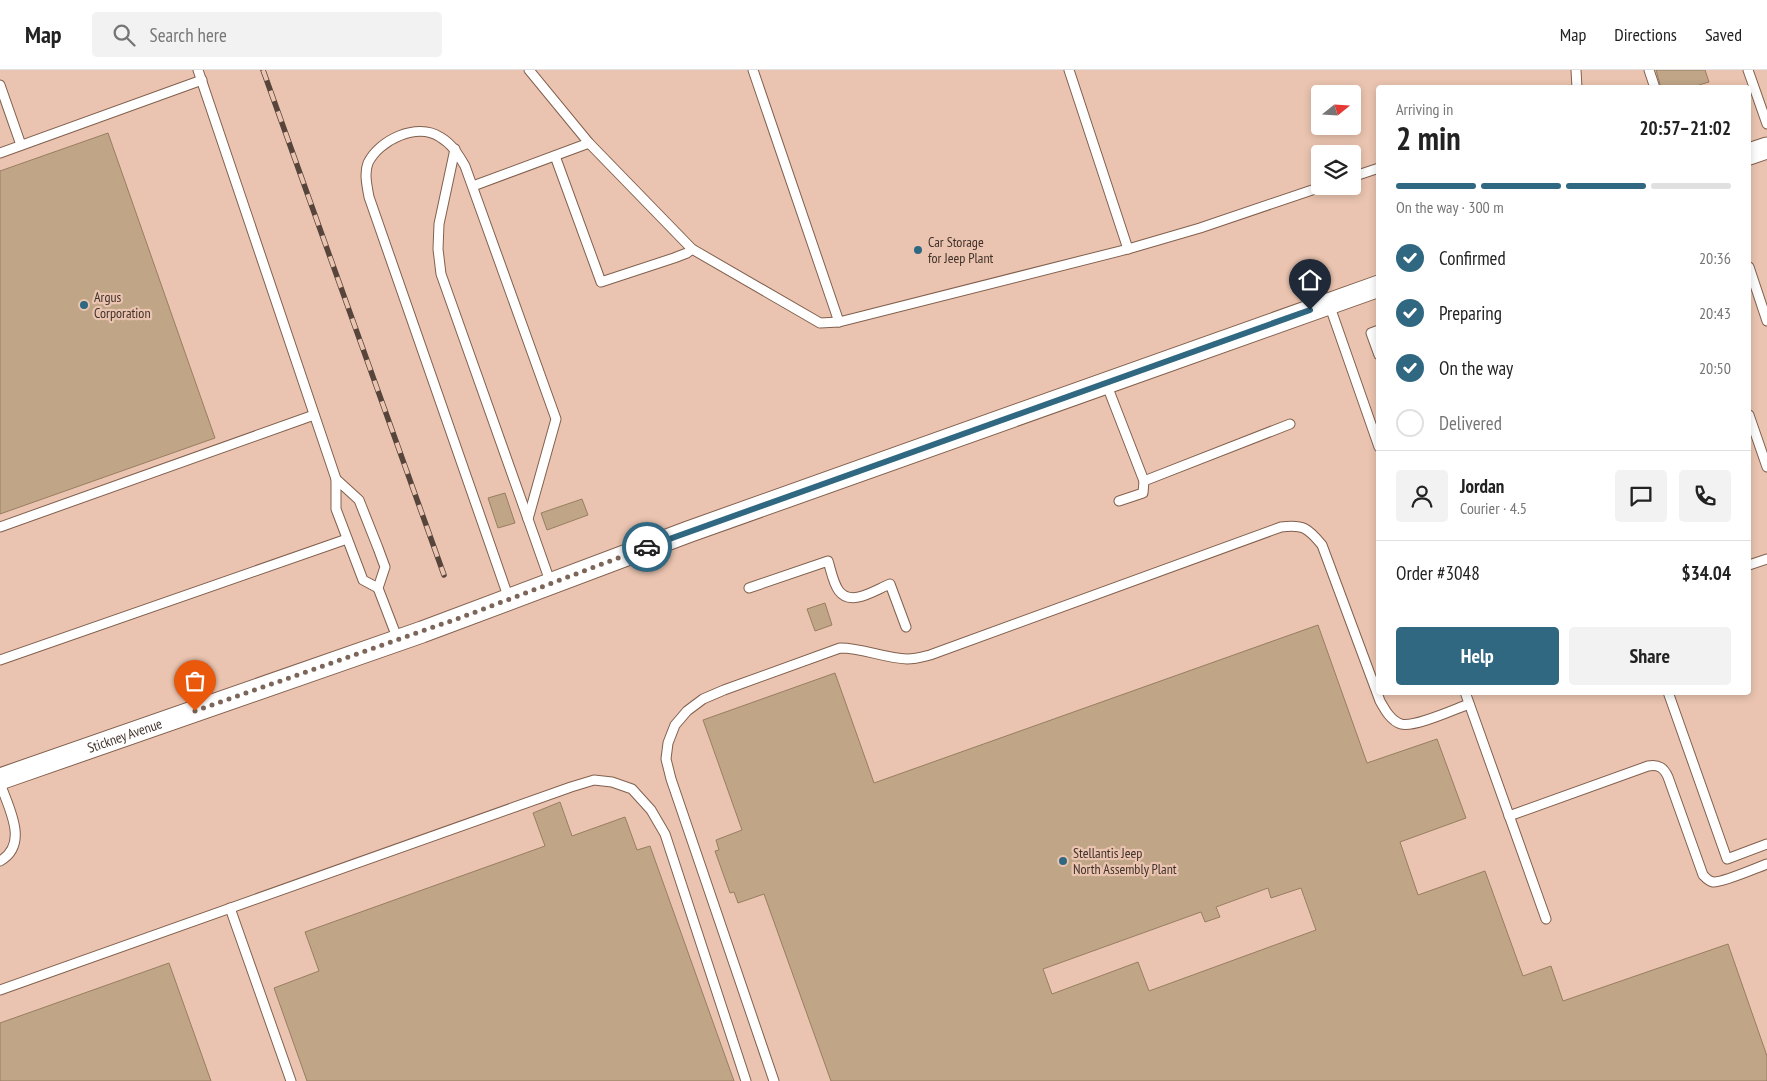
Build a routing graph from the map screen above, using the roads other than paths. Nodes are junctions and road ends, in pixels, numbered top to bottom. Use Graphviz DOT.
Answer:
graph roads {
  1 [pos="198,70"];
  2 [pos="529,70"];
  3 [pos="752,70"];
  4 [pos="1069,70"];
  5 [pos="1576,70"];
  6 [pos="1649,70"];
  7 [pos="1748,70"];
  8 [pos="202,80"];
  9 [pos="1577,85"];
  10 [pos="1654,85"];
  11 [pos="0,86"];
  12 [pos="1767,124"];
  13 [pos="590,143"];
  14 [pos="21,145"];
  15 [pos="455,148"];
  16 [pos="1767,148"];
  17 [pos="0,152"];
  18 [pos="1751,153"];
  19 [pos="555,156"];
  20 [pos="1376,169"];
  21 [pos="1361,174"];
  22 [pos="473,186"];
  23 [pos="1311,190"];
  24 [pos="692,249"];
  25 [pos="1128,249"];
  26 [pos="1751,273"];
  27 [pos="1376,287"];
  28 [pos="1329,304"];
  29 [pos="1767,321"];
  30 [pos="839,322"];
  31 [pos="1376,331"];
  32 [pos="1376,347"];
  33 [pos="1106,383"];
  34 [pos="314,415"];
  35 [pos="1751,421"];
  36 [pos="1290,424"];
  37 [pos="1376,438"];
  38 [pos="1767,467"];
  39 [pos="336,478"];
  40 [pos="1144,481"];
  41 [pos="1119,501"];
  42 [pos="528,519"];
  43 [pos="0,527"];
  44 [pos="347,539"];
  45 [pos="1767,559"];
  46 [pos="1751,565"];
  47 [pos="551,584"];
  48 [pos="378,588"];
  49 [pos="749,588"];
  50 [pos="509,599"];
  51 [pos="906,627"];
  52 [pos="398,640"];
  53 [pos="0,660"];
  54 [pos="1376,691"];
  55 [pos="1377,695"];
  56 [pos="1466,695"];
  57 [pos="1669,695"];
  58 [pos="1469,704"];
  59 [pos="0,781"];
  60 [pos="1509,816"];
  61 [pos="1767,844"];
  62 [pos="0,860"];
  63 [pos="1767,864"];
  64 [pos="230,908"];
  65 [pos="1546,919"];
  66 [pos="0,990"];
  67 [pos="291,1081"];
  68 [pos="746,1081"];
  69 [pos="774,1081"];
  1 -- 8 [label="lane"];
  2 -- 13 [label="lane"];
  3 -- 30 [label="lane"];
  4 -- 25 [label="lane"];
  5 -- 9 [label="lane"];
  6 -- 10 [label="lane"];
  7 -- 12 [label="lane"];
  8 -- 14 [label="lane"];
  8 -- 34 [label="lane"];
  11 -- 14 [label="lane"];
  13 -- 19 [label="lane"];
  13 -- 24 [label="lane"];
  14 -- 17 [label="lane"];
  15 -- 22 [label="lane"];
  15 -- 42 [label="lane"];
  15 -- 50 [label="lane"];
  16 -- 18 [label="street"];
  19 -- 22 [label="lane"];
  19 -- 24 [label="lane"];
  20 -- 21 [label="lane"];
  22 -- 42 [label="lane"];
  23 -- 25 [label="lane"];
  24 -- 30 [label="lane"];
  25 -- 30 [label="lane"];
  26 -- 29 [label="lane"];
  27 -- 28 [label="street, Stickney Avenue"];
  28 -- 33 [label="street, Stickney Avenue"];
  28 -- 37 [label="lane"];
  31 -- 32 [label="lane"];
  33 -- 40 [label="lane"];
  33 -- 47 [label="street, Stickney Avenue"];
  34 -- 39 [label="lane"];
  34 -- 43 [label="lane"];
  35 -- 38 [label="lane"];
  36 -- 40 [label="lane"];
  39 -- 44 [label="lane"];
  39 -- 48 [label="lane"];
  40 -- 41 [label="lane"];
  42 -- 47 [label="lane"];
  44 -- 48 [label="lane"];
  44 -- 53 [label="lane"];
  45 -- 46 [label="lane"];
  47 -- 50 [label="street, Stickney Avenue"];
  48 -- 52 [label="lane"];
  49 -- 51 [label="lane"];
  50 -- 52 [label="street, Stickney Avenue"];
  52 -- 59 [label="street, Stickney Avenue"];
  54 -- 69 [label="lane"];
  55 -- 58 [label="lane"];
  56 -- 58 [label="lane"];
  57 -- 61 [label="lane"];
  58 -- 60 [label="lane"];
  59 -- 62 [label="lane"];
  60 -- 63 [label="lane"];
  60 -- 65 [label="lane"];
  64 -- 66 [label="lane"];
  64 -- 67 [label="lane"];
  64 -- 68 [label="lane"];
}
